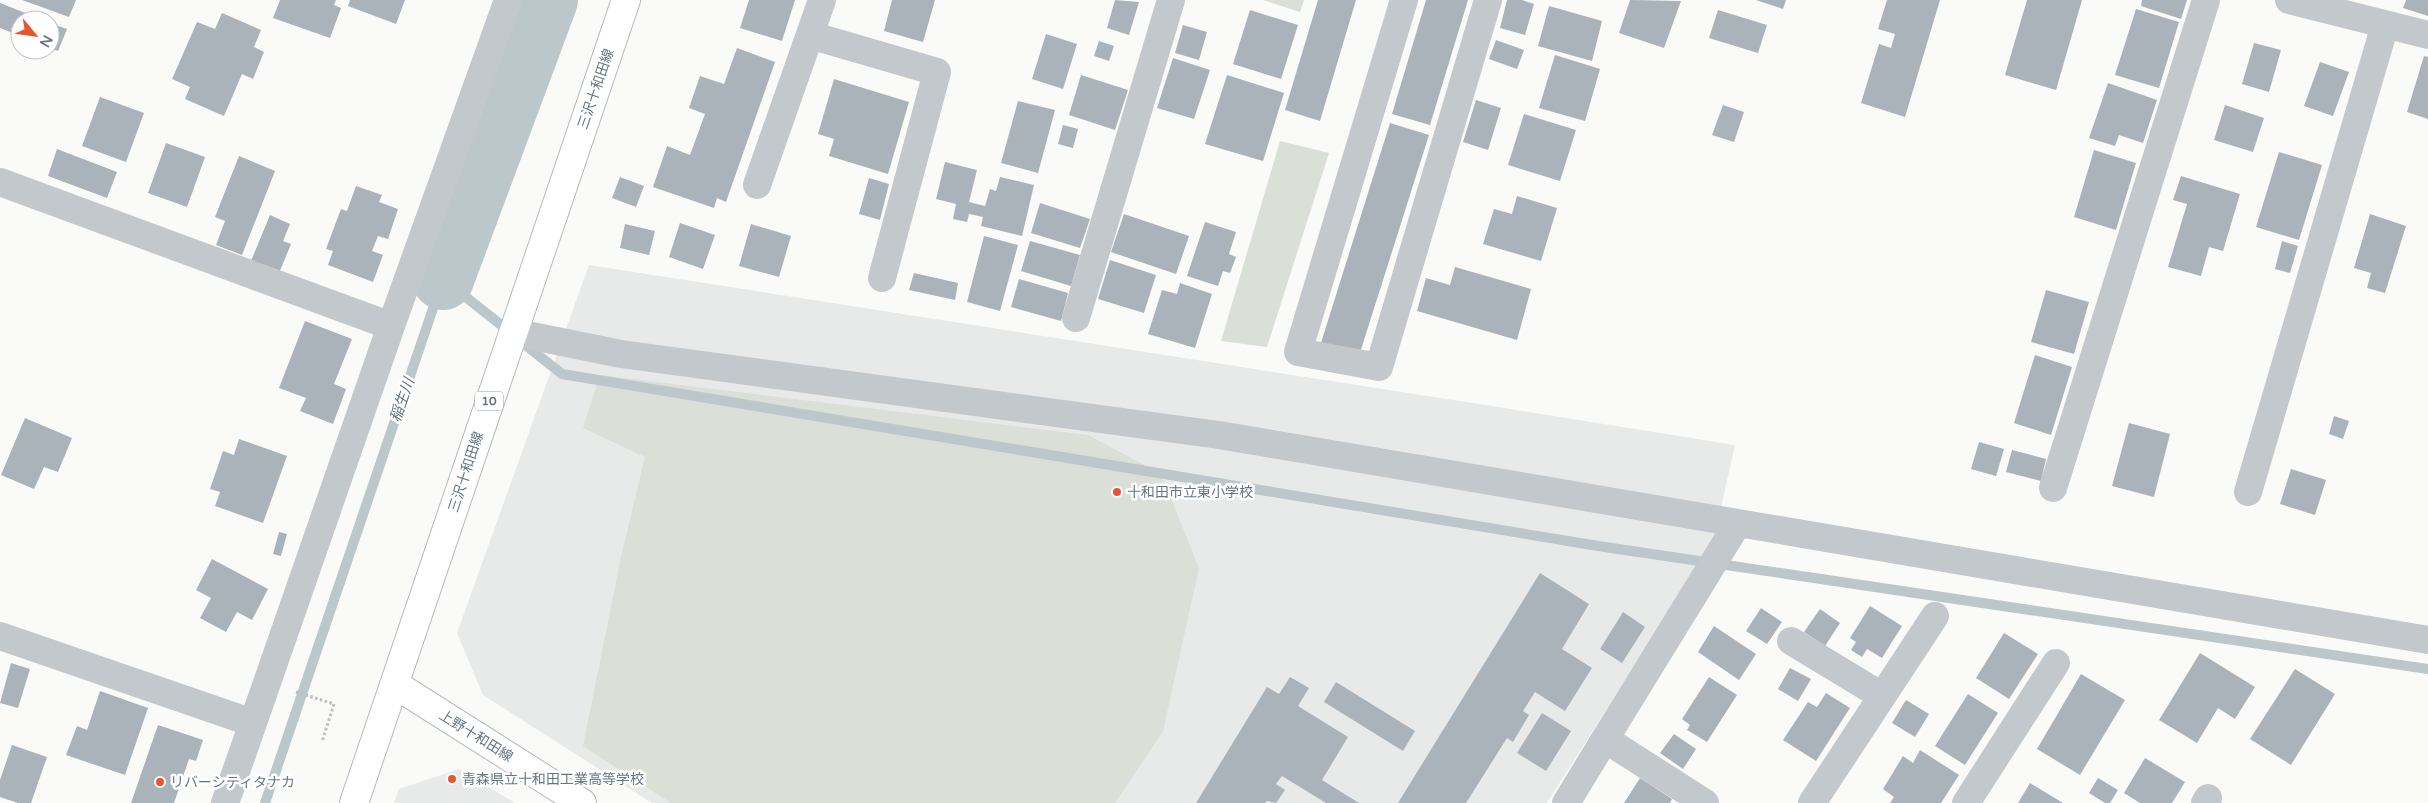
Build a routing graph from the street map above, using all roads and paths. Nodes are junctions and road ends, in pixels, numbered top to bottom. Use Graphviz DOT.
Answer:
graph roads {
  1 [pos="508,0"];
  2 [pos="626,0"];
  3 [pos="822,0"];
  4 [pos="1172,0"];
  5 [pos="1404,0"];
  6 [pos="1488,0"];
  7 [pos="2206,0"];
  8 [pos="2290,0"];
  9 [pos="2385,25"];
  10 [pos="810,35"];
  11 [pos="2428,35"];
  12 [pos="0,182"];
  13 [pos="757,185"];
  14 [pos="882,278"];
  15 [pos="1076,318"];
  16 [pos="390,326"];
  17 [pos="512,332"];
  18 [pos="2053,488"];
  19 [pos="2248,492"];
  20 [pos="1738,523"];
  21 [pos="1935,616"];
  22 [pos="0,636"];
  23 [pos="2428,640"];
  24 [pos="1791,641"];
  25 [pos="2056,664"];
  26 [pos="396,686"];
  27 [pos="293,690"];
  28 [pos="1882,696"];
  29 [pos="253,723"];
  30 [pos="1605,738"];
  31 [pos="322,742"];
  32 [pos="225,803"];
  33 [pos="354,803"];
  34 [pos="582,803"];
  35 [pos="1566,803"];
  36 [pos="1705,803"];
  37 [pos="1812,803"];
  38 [pos="1966,803"];
  1 -- 16 [label="street"];
  2 -- 17 [label="main road, 三沢十和田線 / 10"];
  3 -- 10 [label="street"];
  4 -- 15 [label="street"];
  5 -- 6 [label="street"];
  7 -- 18 [label="street"];
  8 -- 9 [label="street"];
  9 -- 11 [label="street"];
  9 -- 19 [label="street"];
  10 -- 13 [label="street"];
  10 -- 14 [label="street"];
  12 -- 16 [label="street"];
  16 -- 29 [label="street"];
  17 -- 20 [label="street"];
  17 -- 26 [label="main road, 三沢十和田線 / 10"];
  20 -- 23 [label="street"];
  20 -- 30 [label="street"];
  21 -- 28 [label="street"];
  22 -- 29 [label="street"];
  24 -- 28 [label="street"];
  25 -- 38 [label="street"];
  26 -- 33 [label="main road, 三沢十和田線 / 10"];
  26 -- 34 [label="main road, 上野十和田線"];
  27 -- 31 [label="path"];
  28 -- 37 [label="street"];
  29 -- 32 [label="street"];
  30 -- 35 [label="street"];
  30 -- 36 [label="street"];
}
